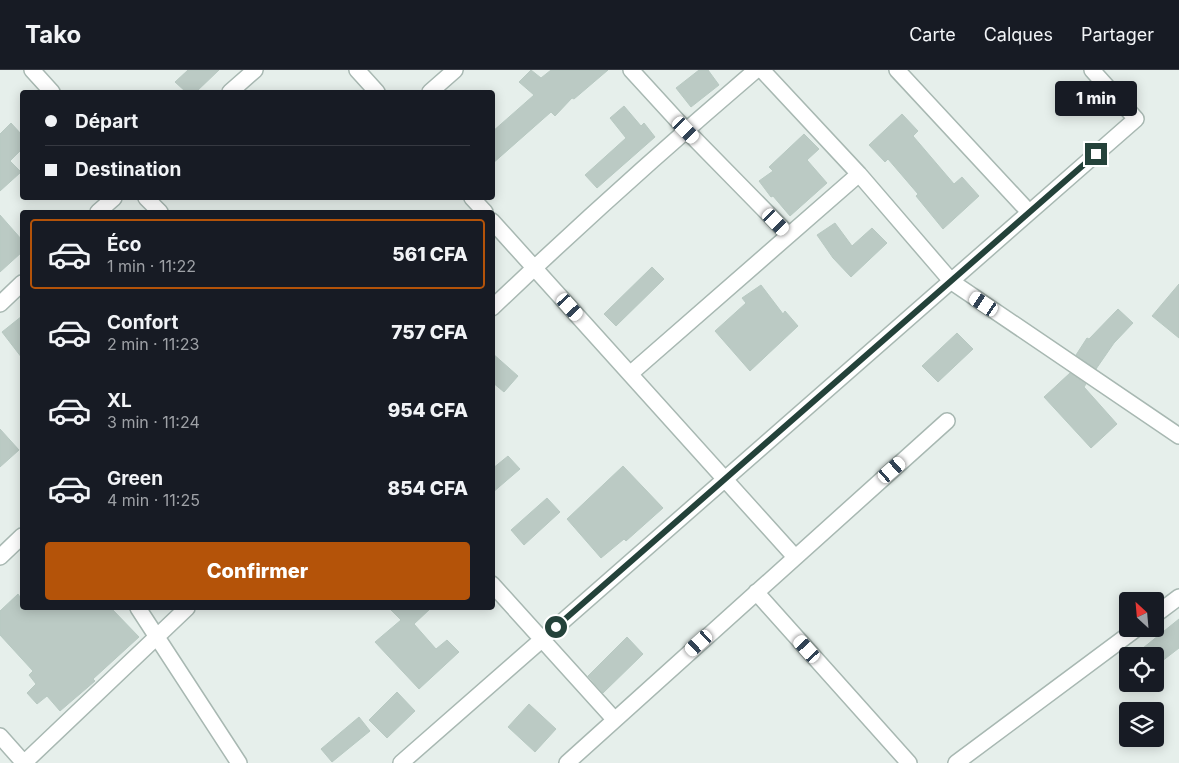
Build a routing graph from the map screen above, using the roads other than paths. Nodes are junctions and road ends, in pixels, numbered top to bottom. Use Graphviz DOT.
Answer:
graph roads {
  1 [pos="32,70"];
  2 [pos="255,70"];
  3 [pos="356,70"];
  4 [pos="455,70"];
  5 [pos="631,70"];
  6 [pos="756,70"];
  7 [pos="762,70"];
  8 [pos="897,70"];
  9 [pos="1092,70"];
  10 [pos="50,90"];
  11 [pos="232,90"];
  12 [pos="375,90"];
  13 [pos="432,90"];
  14 [pos="686,130"];
  15 [pos="859,174"];
  16 [pos="112,200"];
  17 [pos="148,200"];
  18 [pos="474,200"];
  19 [pos="100,210"];
  20 [pos="158,210"];
  21 [pos="483,210"];
  22 [pos="1029,212"];
  23 [pos="495,224"];
  24 [pos="789,235"];
  25 [pos="534,267"];
  26 [pos="952,282"];
  27 [pos="20,285"];
  28 [pos="0,304"];
  29 [pos="495,305"];
  30 [pos="630,374"];
  31 [pos="947,421"];
  32 [pos="1179,436"];
  33 [pos="725,479"];
  34 [pos="20,538"];
  35 [pos="0,556"];
  36 [pos="795,557"];
  37 [pos="495,587"];
  38 [pos="756,592"];
  39 [pos="1179,597"];
  40 [pos="1164,608"];
  41 [pos="139,610"];
  42 [pos="185,610"];
  43 [pos="158,636"];
  44 [pos="1124,638"];
  45 [pos="542,639"];
  46 [pos="614,719"];
  47 [pos="0,736"];
  48 [pos="24,763"];
  49 [pos="239,763"];
  50 [pos="401,763"];
  51 [pos="566,763"];
  52 [pos="909,763"];
  53 [pos="956,763"];
  1 -- 10 [label="street"];
  2 -- 11 [label="street"];
  3 -- 12 [label="street"];
  4 -- 13 [label="street"];
  5 -- 14 [label="street"];
  6 -- 14 [label="street"];
  7 -- 15 [label="street"];
  8 -- 22 [label="street"];
  9 -- 22 [label="street"];
  14 -- 24 [label="street"];
  14 -- 25 [label="street"];
  15 -- 24 [label="street"];
  15 -- 26 [label="street"];
  16 -- 19 [label="street"];
  17 -- 20 [label="street"];
  18 -- 21 [label="street"];
  22 -- 26 [label="street"];
  23 -- 25 [label="street"];
  24 -- 30 [label="street"];
  25 -- 29 [label="street"];
  25 -- 30 [label="street"];
  26 -- 32 [label="street"];
  26 -- 33 [label="street"];
  27 -- 28 [label="street"];
  30 -- 33 [label="street"];
  31 -- 36 [label="street"];
  33 -- 36 [label="street"];
  33 -- 45 [label="street"];
  34 -- 35 [label="street"];
  36 -- 38 [label="street"];
  37 -- 45 [label="street"];
  38 -- 46 [label="street"];
  38 -- 52 [label="street"];
  39 -- 40 [label="street"];
  41 -- 43 [label="street"];
  42 -- 43 [label="street"];
  43 -- 48 [label="street"];
  43 -- 49 [label="street"];
  44 -- 53 [label="street"];
  45 -- 46 [label="street"];
  45 -- 50 [label="street"];
  46 -- 51 [label="street"];
  47 -- 48 [label="street"];
}
